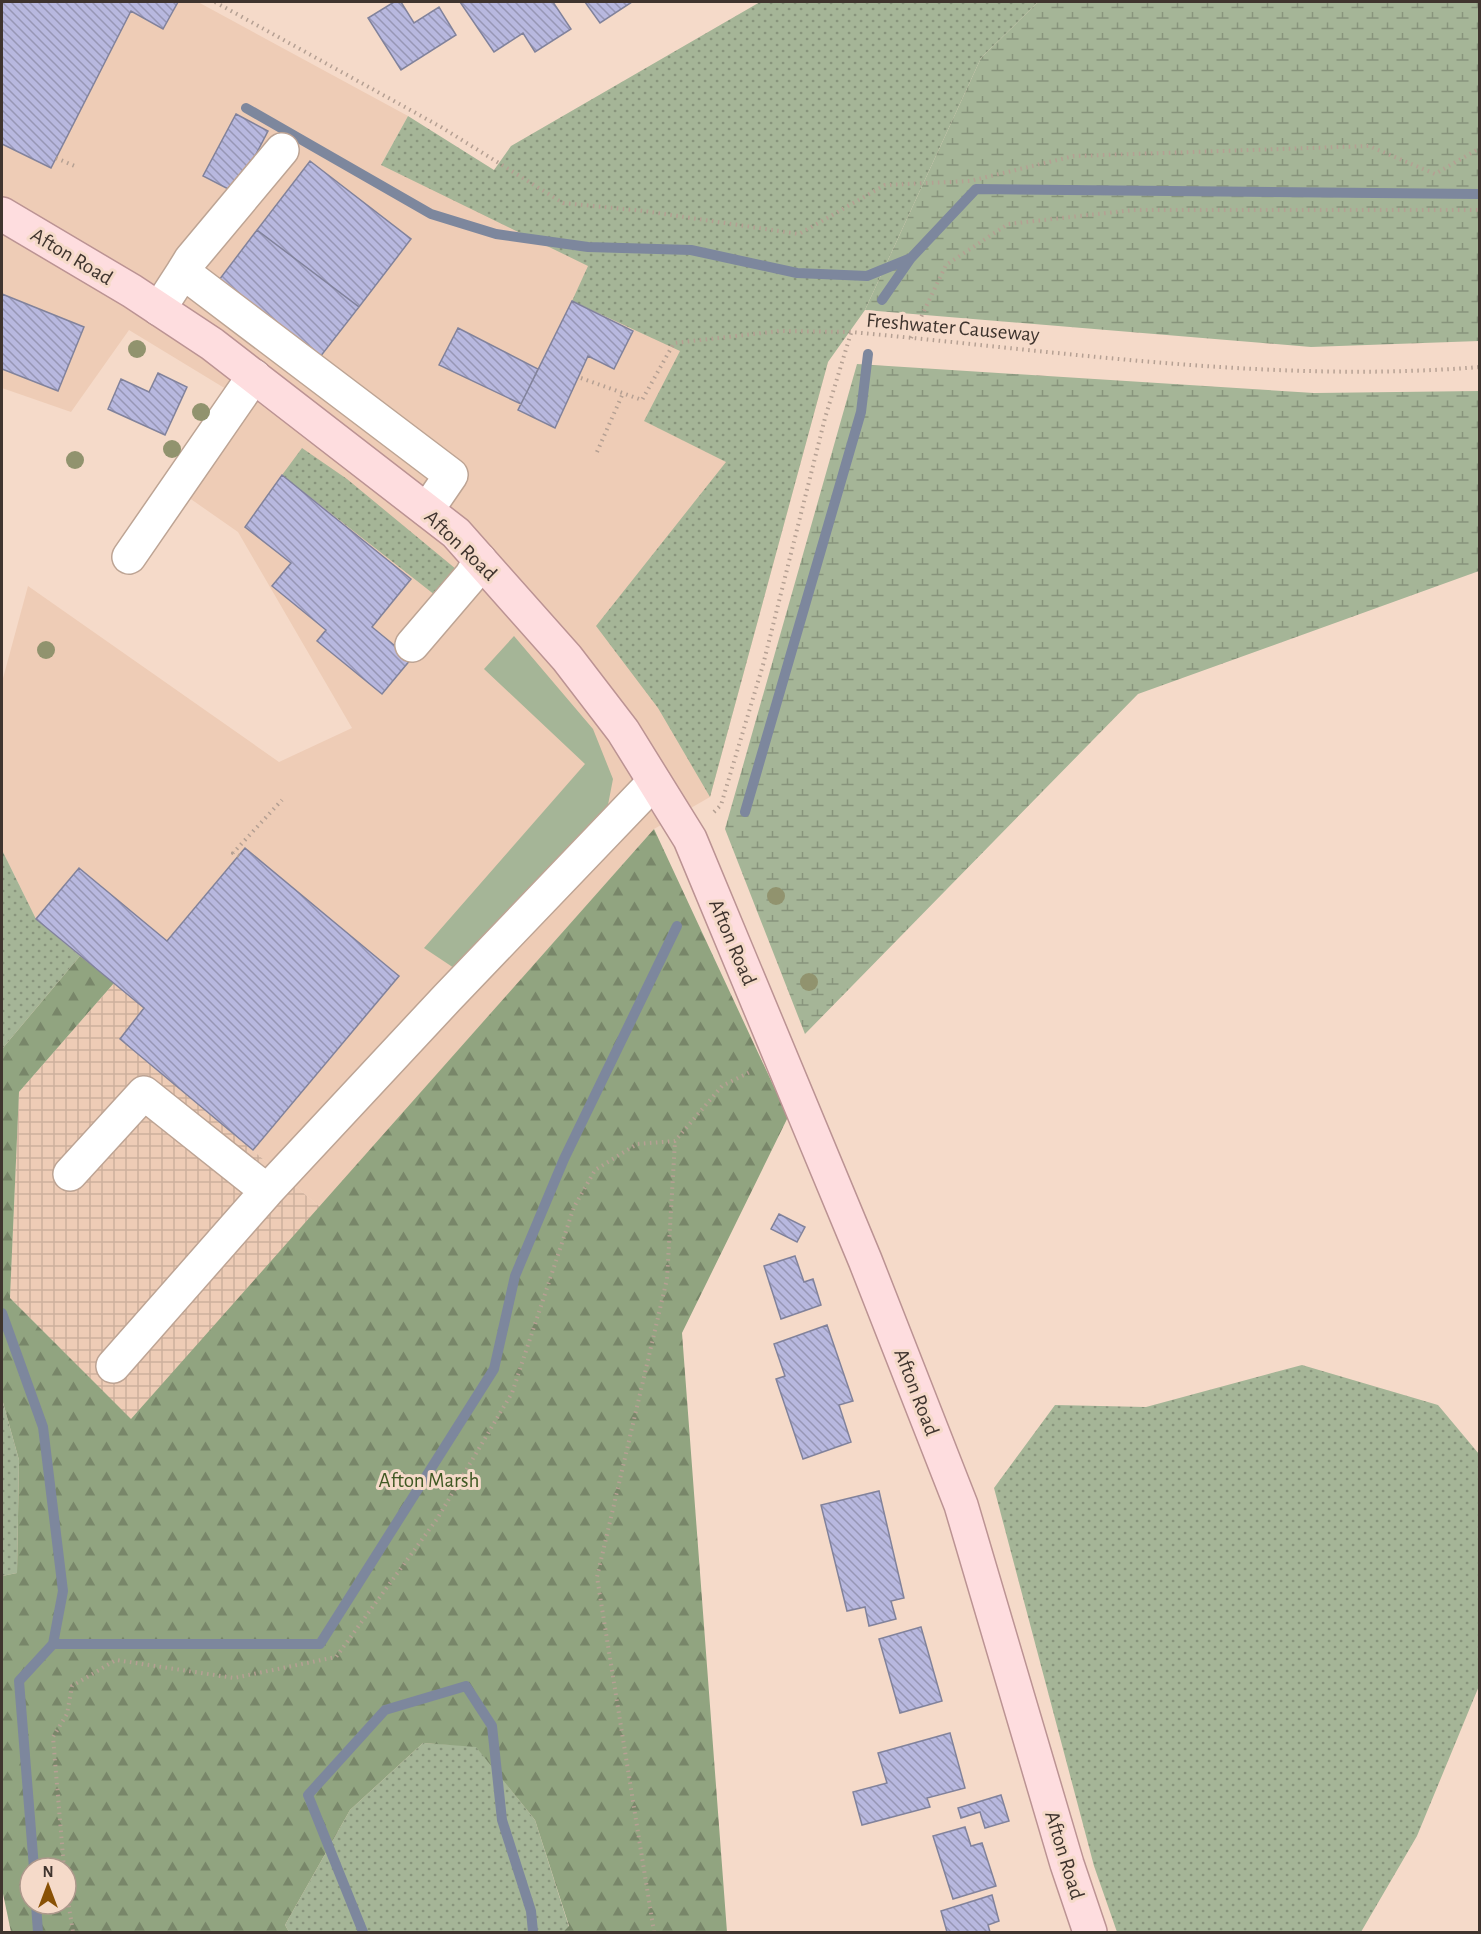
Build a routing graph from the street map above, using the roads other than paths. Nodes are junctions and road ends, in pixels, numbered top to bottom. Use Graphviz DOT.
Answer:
graph roads {
  1 [pos="282,150"];
  2 [pos="2,214"];
  3 [pos="183,272"];
  4 [pos="159,309"];
  5 [pos="254,376"];
  6 [pos="427,510"];
  7 [pos="129,557"];
  8 [pos="480,560"];
  9 [pos="412,645"];
  10 [pos="654,782"];
  11 [pos="70,1174"];
  12 [pos="267,1191"];
  13 [pos="113,1366"];
  14 [pos="1090,1932"];
  1 -- 3 [label="lane"];
  2 -- 4 [label="main road, Afton Road"];
  3 -- 4 [label="lane"];
  3 -- 6 [label="lane"];
  4 -- 5 [label="main road, Afton Road"];
  5 -- 6 [label="main road, Afton Road"];
  5 -- 7 [label="lane"];
  6 -- 8 [label="main road, Afton Road"];
  8 -- 9 [label="lane"];
  8 -- 10 [label="main road, Afton Road"];
  10 -- 12 [label="lane"];
  10 -- 14 [label="main road, Afton Road"];
  11 -- 12 [label="lane"];
  12 -- 13 [label="lane"];
}
